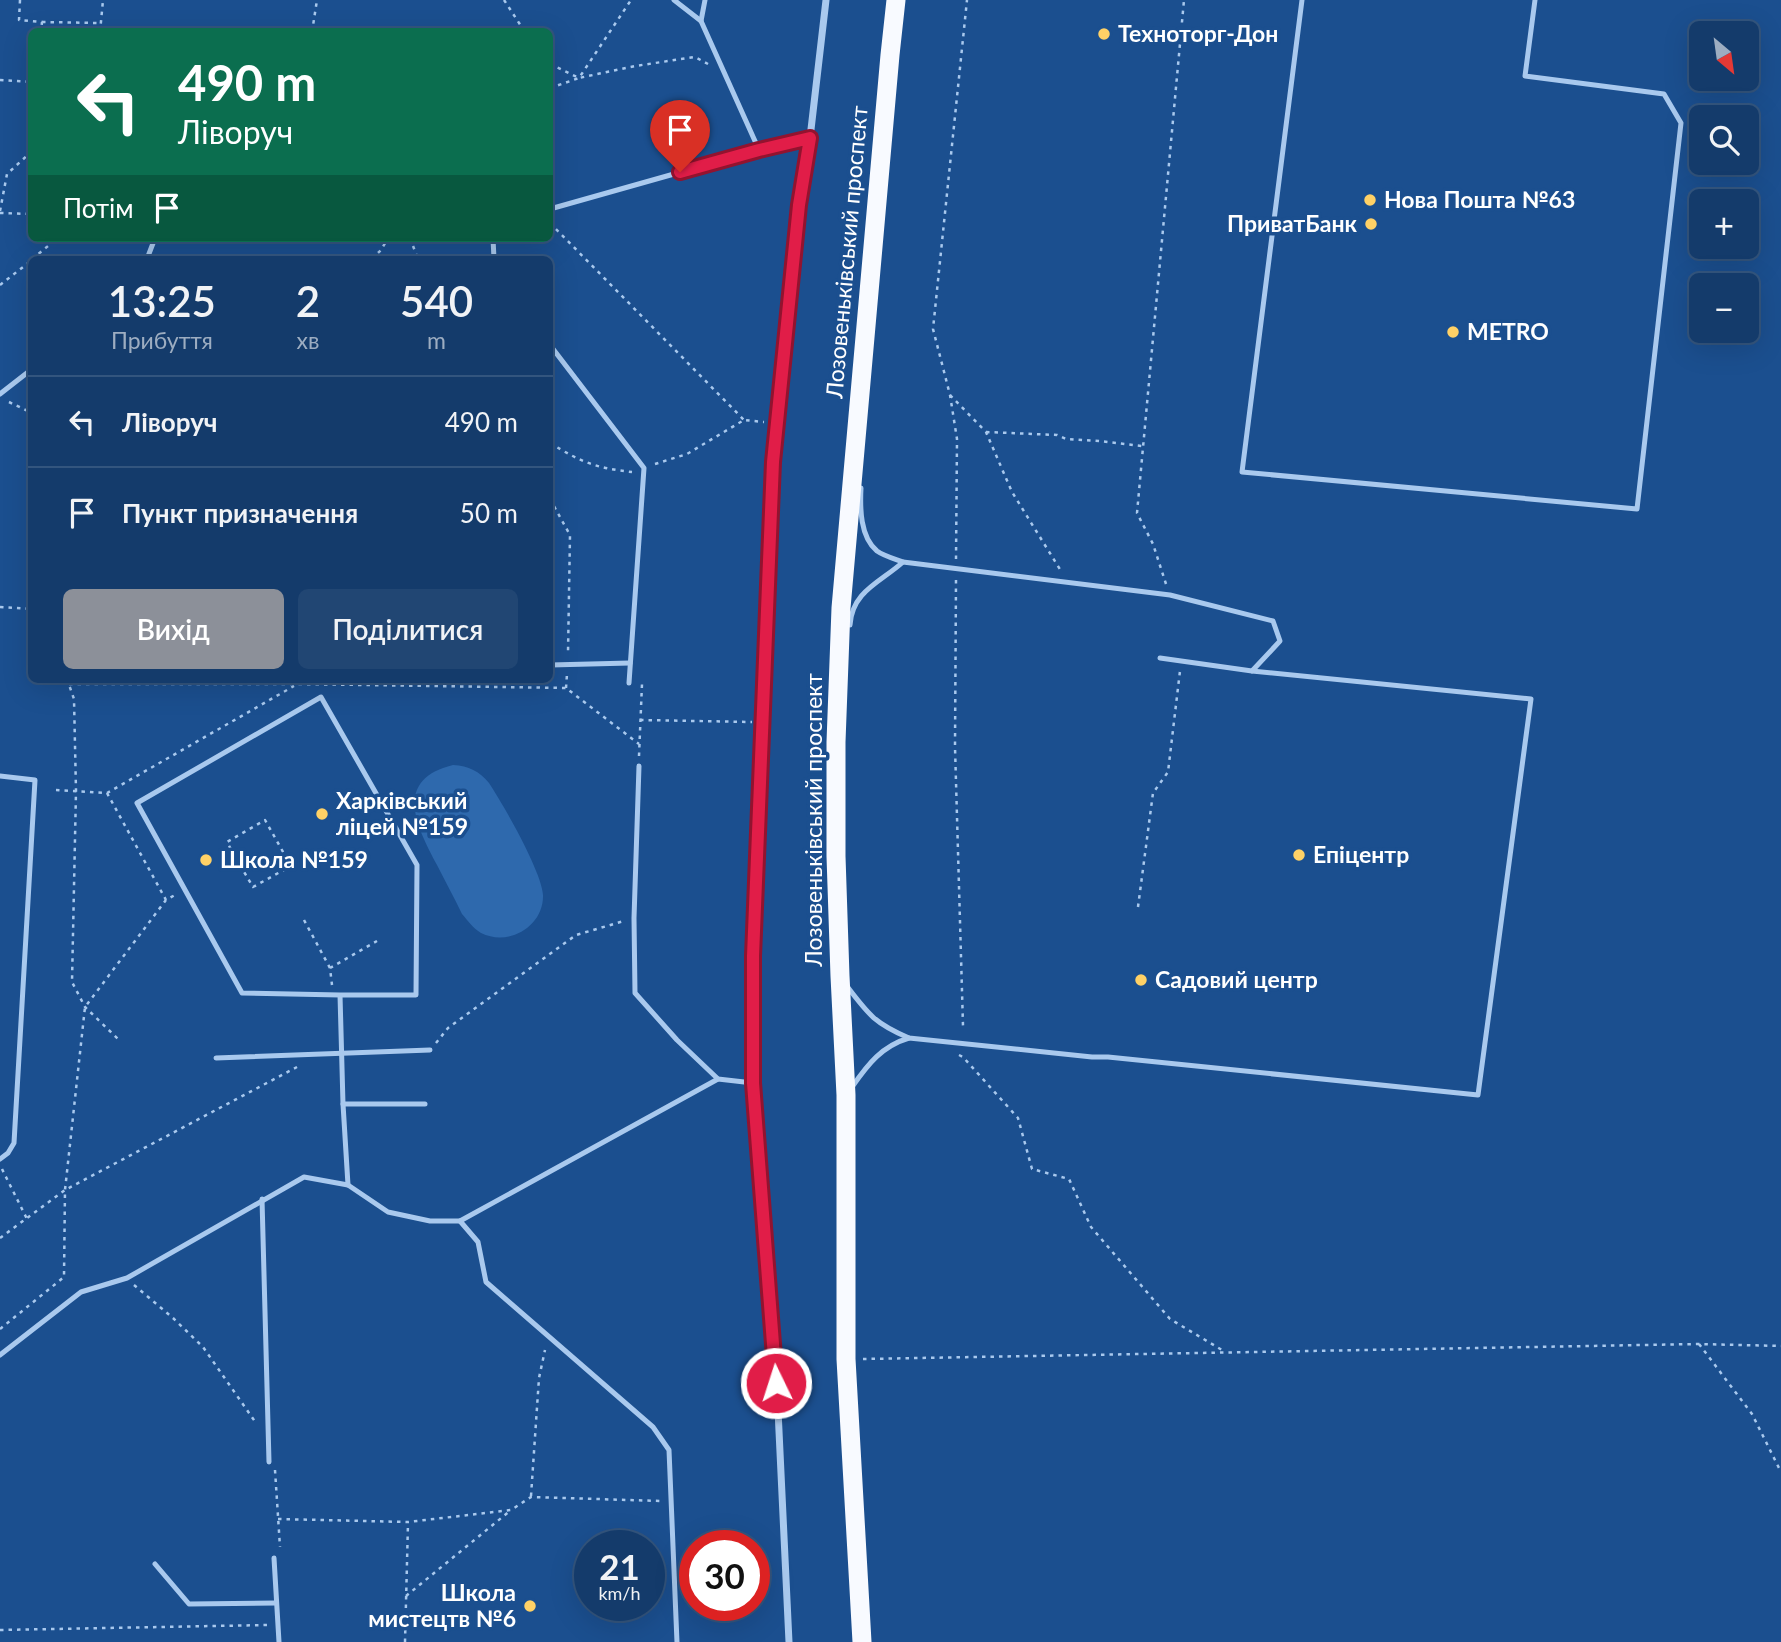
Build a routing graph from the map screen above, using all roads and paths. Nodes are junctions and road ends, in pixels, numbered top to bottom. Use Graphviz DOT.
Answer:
graph roads {
  1 [pos="20,0"];
  2 [pos="103,0"];
  3 [pos="317,0"];
  4 [pos="504,0"];
  5 [pos="631,0"];
  6 [pos="674,0"];
  7 [pos="705,0"];
  8 [pos="826,0"];
  9 [pos="896,0"];
  10 [pos="967,0"];
  11 [pos="1184,0"];
  12 [pos="1302,0"];
  13 [pos="1535,0"];
  14 [pos="701,21"];
  15 [pos="42,22"];
  16 [pos="100,23"];
  17 [pos="41,28"];
  18 [pos="100,28"];
  19 [pos="313,28"];
  20 [pos="522,28"];
  21 [pos="553,65"];
  22 [pos="724,72"];
  23 [pos="579,78"];
  24 [pos="0,80"];
  25 [pos="28,82"];
  26 [pos="553,87"];
  27 [pos="810,138"];
  28 [pos="759,150"];
  29 [pos="28,155"];
  30 [pos="553,208"];
  31 [pos="0,212"];
  32 [pos="28,214"];
  33 [pos="553,226"];
  34 [pos="53,242"];
  35 [pos="386,242"];
  36 [pos="36,256"];
  37 [pos="375,256"];
  38 [pos="28,262"];
  39 [pos="0,285"];
  40 [pos="553,349"];
  41 [pos="28,372"];
  42 [pos="950,395"];
  43 [pos="0,396"];
  44 [pos="28,411"];
  45 [pos="744,420"];
  46 [pos="777,423"];
  47 [pos="986,432"];
  48 [pos="553,445"];
  49 [pos="1142,446"];
  50 [pos="644,468"];
  51 [pos="861,483"];
  52 [pos="553,505"];
  53 [pos="903,562"];
  54 [pos="956,569"];
  55 [pos="1068,583"];
  56 [pos="1170,595"];
  57 [pos="0,607"];
  58 [pos="28,609"];
  59 [pos="849,631"];
  60 [pos="1160,658"];
  61 [pos="630,663"];
  62 [pos="568,664"];
  63 [pos="553,666"];
  64 [pos="1180,668"];
  65 [pos="1252,671"];
  66 [pos="629,682"];
  67 [pos="69,684"];
  68 [pos="297,684"];
  69 [pos="566,688"];
  70 [pos="640,720"];
  71 [pos="763,722"];
  72 [pos="842,722"];
  73 [pos="836,742"];
  74 [pos="639,744"];
  75 [pos="639,766"];
  76 [pos="0,776"];
  77 [pos="56,789"];
  78 [pos="76,791"];
  79 [pos="107,793"];
  80 [pos="237,860"];
  81 [pos="227,865"];
  82 [pos="184,889"];
  83 [pos="166,900"];
  84 [pos="1138,907"];
  85 [pos="634,918"];
  86 [pos="304,920"];
  87 [pos="377,941"];
  88 [pos="330,968"];
  89 [pos="840,976"];
  90 [pos="332,995"];
  91 [pos="341,995"];
  92 [pos="85,1007"];
  93 [pos="963,1026"];
  94 [pos="909,1038"];
  95 [pos="118,1040"];
  96 [pos="430,1050"];
  97 [pos="951,1051"];
  98 [pos="342,1053"];
  99 [pos="321,1054"];
  100 [pos="215,1058"];
  101 [pos="718,1079"];
  102 [pos="753,1083"];
  103 [pos="846,1095"];
  104 [pos="343,1104"];
  105 [pos="425,1104"];
  106 [pos="0,1159"];
  107 [pos="0,1166"];
  108 [pos="348,1185"];
  109 [pos="65,1190"];
  110 [pos="262,1199"];
  111 [pos="27,1219"];
  112 [pos="460,1221"];
  113 [pos="0,1238"];
  114 [pos="127,1278"];
  115 [pos="0,1329"];
  116 [pos="548,1337"];
  117 [pos="1699,1344"];
  118 [pos="1781,1346"];
  119 [pos="1225,1352"];
  120 [pos="0,1355"];
  121 [pos="846,1359"];
  122 [pos="268,1441"];
  123 [pos="270,1462"];
  124 [pos="1781,1472"];
  125 [pos="531,1497"];
  126 [pos="671,1501"];
  127 [pos="511,1510"];
  128 [pos="278,1519"];
  129 [pos="408,1522"];
  130 [pos="274,1558"];
  131 [pos="155,1564"];
  132 [pos="406,1596"];
  133 [pos="276,1603"];
  134 [pos="278,1625"];
  135 [pos="0,1630"];
  136 [pos="279,1642"];
  137 [pos="405,1642"];
  138 [pos="677,1642"];
  139 [pos="789,1642"];
  140 [pos="862,1642"];
  1 -- 15 [label="path"];
  2 -- 16 [label="path"];
  3 -- 19 [label="path"];
  4 -- 20 [label="path"];
  5 -- 23 [label="path"];
  6 -- 14 [label="lane"];
  7 -- 14 [label="lane"];
  8 -- 27 [label="street"];
  9 -- 73 [label="highway, Лозовеньківський проспект"];
  10 -- 42 [label="path"];
  11 -- 49 [label="path"];
  12 -- 13 [label="lane"];
  14 -- 22 [label="lane"];
  15 -- 16 [label="path"];
  15 -- 17 [label="path"];
  16 -- 18 [label="path"];
  21 -- 23 [label="path"];
  22 -- 23 [label="path"];
  22 -- 28 [label="lane"];
  23 -- 26 [label="path"];
  24 -- 25 [label="path"];
  27 -- 28 [label="lane"];
  27 -- 46 [label="street"];
  28 -- 30 [label="lane"];
  29 -- 31 [label="path"];
  31 -- 32 [label="path"];
  33 -- 45 [label="path"];
  34 -- 36 [label="path"];
  35 -- 37 [label="path"];
  38 -- 39 [label="path"];
  40 -- 50 [label="lane"];
  41 -- 43 [label="lane"];
  42 -- 47 [label="path"];
  42 -- 54 [label="path"];
  43 -- 44 [label="path"];
  45 -- 46 [label="path"];
  45 -- 50 [label="path"];
  46 -- 71 [label="street"];
  47 -- 49 [label="path"];
  47 -- 55 [label="path"];
  48 -- 50 [label="path"];
  49 -- 56 [label="path"];
  50 -- 61 [label="lane"];
  51 -- 53 [label="lane"];
  52 -- 62 [label="path"];
  53 -- 54 [label="lane"];
  53 -- 59 [label="lane"];
  54 -- 55 [label="lane"];
  54 -- 93 [label="path"];
  55 -- 56 [label="lane"];
  56 -- 65 [label="lane"];
  57 -- 58 [label="path"];
  60 -- 65 [label="lane"];
  61 -- 62 [label="lane"];
  61 -- 66 [label="lane"];
  62 -- 63 [label="lane"];
  62 -- 69 [label="path"];
  64 -- 84 [label="path"];
  65 -- 94 [label="lane"];
  66 -- 70 [label="path"];
  67 -- 68 [label="path"];
  67 -- 78 [label="path"];
  68 -- 69 [label="path"];
  68 -- 79 [label="path"];
  69 -- 74 [label="path"];
  70 -- 71 [label="path"];
  70 -- 74 [label="path"];
  71 -- 102 [label="street"];
  72 -- 73 [label="lane"];
  73 -- 89 [label="highway, Лозовеньківський проспект"];
  74 -- 75 [label="path"];
  75 -- 85 [label="lane"];
  76 -- 106 [label="lane"];
  77 -- 78 [label="path"];
  78 -- 79 [label="path"];
  78 -- 92 [label="path"];
  79 -- 83 [label="path"];
  80 -- 80 [label="path"];
  80 -- 81 [label="path"];
  82 -- 83 [label="path"];
  82 -- 90 [label="lane"];
  82 -- 91 [label="lane"];
  83 -- 92 [label="path"];
  85 -- 96 [label="path"];
  85 -- 101 [label="lane"];
  86 -- 88 [label="path"];
  87 -- 88 [label="path"];
  88 -- 90 [label="path"];
  89 -- 94 [label="lane"];
  89 -- 103 [label="highway, Лозовеньківський проспект"];
  90 -- 91 [label="lane"];
  91 -- 98 [label="lane"];
  92 -- 95 [label="path"];
  92 -- 109 [label="path"];
  94 -- 103 [label="lane"];
  96 -- 98 [label="lane"];
  97 -- 119 [label="path"];
  98 -- 99 [label="lane"];
  98 -- 104 [label="lane"];
  99 -- 100 [label="lane"];
  99 -- 109 [label="path"];
  101 -- 102 [label="lane"];
  101 -- 112 [label="lane"];
  102 -- 139 [label="street"];
  103 -- 121 [label="highway, Лозовеньківський проспект"];
  104 -- 105 [label="lane"];
  104 -- 108 [label="lane"];
  107 -- 111 [label="path"];
  108 -- 110 [label="lane"];
  108 -- 112 [label="lane"];
  109 -- 111 [label="path"];
  109 -- 115 [label="path"];
  110 -- 114 [label="lane"];
  110 -- 122 [label="lane"];
  111 -- 113 [label="path"];
  112 -- 116 [label="lane"];
  114 -- 120 [label="lane"];
  114 -- 122 [label="path"];
  116 -- 125 [label="path"];
  116 -- 126 [label="lane"];
  117 -- 118 [label="path"];
  117 -- 119 [label="path"];
  117 -- 124 [label="path"];
  119 -- 121 [label="path"];
  121 -- 140 [label="highway, Лозовеньківський проспект"];
  122 -- 123 [label="lane"];
  123 -- 128 [label="path"];
  125 -- 126 [label="path"];
  125 -- 127 [label="path"];
  126 -- 138 [label="lane"];
  127 -- 129 [label="path"];
  127 -- 132 [label="path"];
  128 -- 129 [label="path"];
  128 -- 130 [label="path"];
  129 -- 132 [label="path"];
  130 -- 133 [label="lane"];
  131 -- 133 [label="lane"];
  132 -- 137 [label="path"];
  133 -- 134 [label="lane"];
  134 -- 135 [label="path"];
  134 -- 136 [label="lane"];
}
